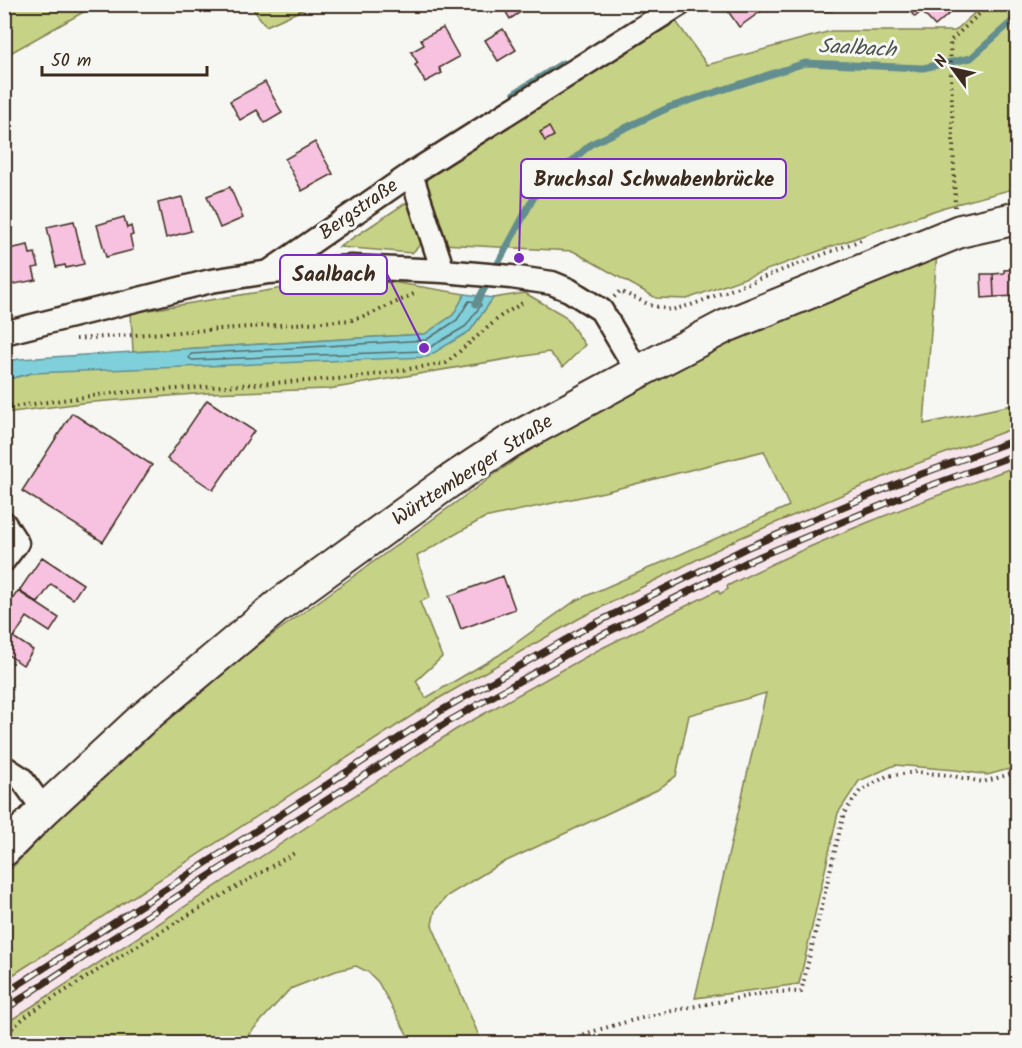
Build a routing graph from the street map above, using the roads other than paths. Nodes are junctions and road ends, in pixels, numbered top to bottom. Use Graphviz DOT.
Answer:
graph roads {
  1 [pos="680,4"];
  2 [pos="823,4"];
  3 [pos="831,4"];
  4 [pos="411,174"];
  5 [pos="1017,218"];
  6 [pos="443,271"];
  7 [pos="268,272"];
  8 [pos="4,333"];
  9 [pos="638,372"];
  10 [pos="4,523"];
  11 [pos="4,560"];
  12 [pos="4,767"];
  13 [pos="44,810"];
  14 [pos="4,850"];
  1 -- 4 [label="street, Bergstraße"];
  2 -- 3 [label="lane"];
  4 -- 6 [label="street"];
  4 -- 7 [label="street, Bergstraße"];
  5 -- 9 [label="main road, Württemberger Straße"];
  6 -- 7 [label="street"];
  6 -- 9 [label="street"];
  7 -- 8 [label="street, Bergstraße"];
  9 -- 13 [label="main road, Württemberger Straße"];
  10 -- 11 [label="street"];
  12 -- 13 [label="street"];
  13 -- 14 [label="main road, Württemberger Straße"];
}
